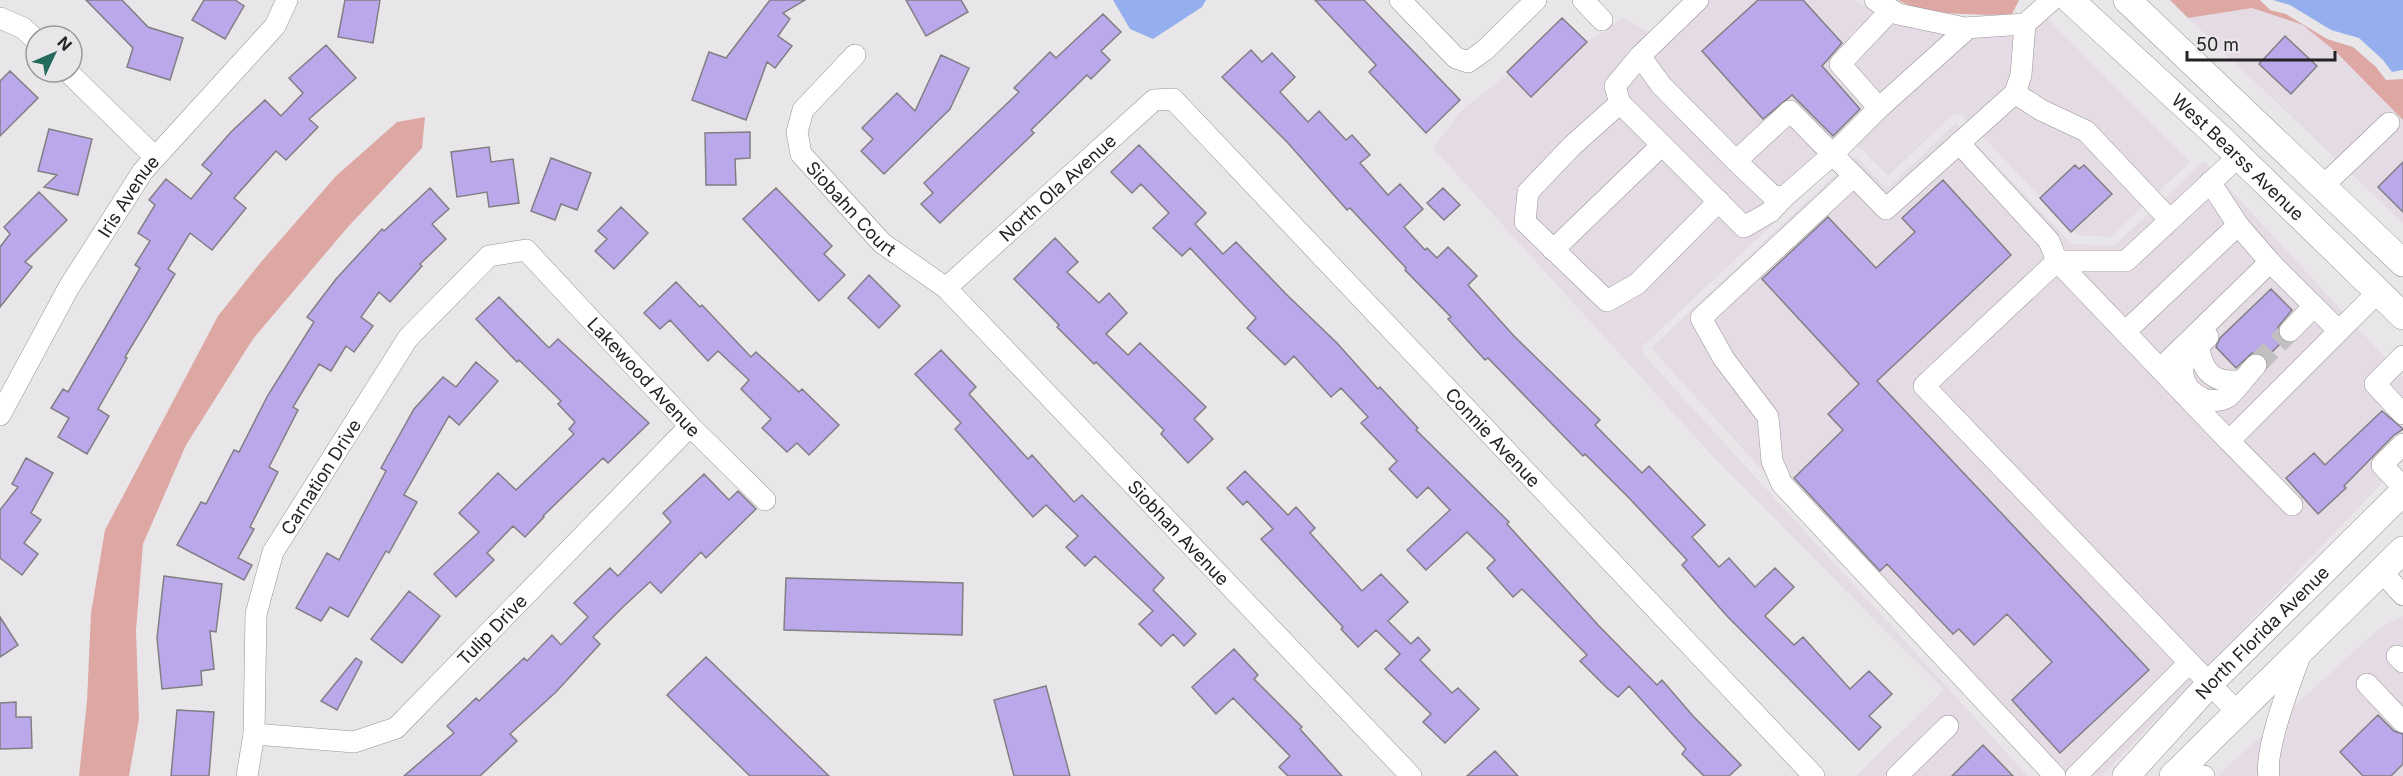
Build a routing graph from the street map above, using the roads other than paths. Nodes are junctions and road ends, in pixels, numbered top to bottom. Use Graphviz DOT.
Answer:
graph roads {
  1 [pos="287,0"];
  2 [pos="1400,0"];
  3 [pos="1536,0"];
  4 [pos="1582,0"];
  5 [pos="1698,0"];
  6 [pos="2052,0"];
  7 [pos="2070,0"];
  8 [pos="2127,0"];
  9 [pos="1883,5"];
  10 [pos="0,18"];
  11 [pos="1602,20"];
  12 [pos="2025,24"];
  13 [pos="1968,28"];
  14 [pos="24,29"];
  15 [pos="855,55"];
  16 [pos="1640,57"];
  17 [pos="80,84"];
  18 [pos="2015,93"];
  19 [pos="1173,99"];
  20 [pos="1620,104"];
  21 [pos="1880,108"];
  22 [pos="2389,123"];
  23 [pos="1959,143"];
  24 [pos="1662,145"];
  25 [pos="1833,154"];
  26 [pos="2239,156"];
  27 [pos="155,157"];
  28 [pos="1736,161"];
  29 [pos="1854,176"];
  30 [pos="2210,182"];
  31 [pos="2323,186"];
  32 [pos="1784,197"];
  33 [pos="1719,201"];
  34 [pos="2170,220"];
  35 [pos="2238,225"];
  36 [pos="526,250"];
  37 [pos="1553,250"];
  38 [pos="2057,261"];
  39 [pos="2270,262"];
  40 [pos="2403,263"];
  41 [pos="946,288"];
  42 [pos="2378,292"];
  43 [pos="2231,300"];
  44 [pos="2313,306"];
  45 [pos="2403,316"];
  46 [pos="2290,331"];
  47 [pos="2339,331"];
  48 [pos="2125,332"];
  49 [pos="2403,356"];
  50 [pos="2160,369"];
  51 [pos="2249,373"];
  52 [pos="2403,414"];
  53 [pos="0,415"];
  54 [pos="690,426"];
  55 [pos="2229,441"];
  56 [pos="2403,444"];
  57 [pos="2403,487"];
  58 [pos="2403,492"];
  59 [pos="765,500"];
  60 [pos="2292,505"];
  61 [pos="2403,550"];
  62 [pos="2381,571"];
  63 [pos="2403,595"];
  64 [pos="2303,647"];
  65 [pos="2190,663"];
  66 [pos="2367,684"];
  67 [pos="2210,685"];
  68 [pos="2237,712"];
  69 [pos="2403,722"];
  70 [pos="1948,726"];
  71 [pos="254,734"];
  72 [pos="2174,775"];
  73 [pos="248,776"];
  74 [pos="1411,776"];
  75 [pos="1814,776"];
  76 [pos="1896,776"];
  77 [pos="2055,776"];
  78 [pos="2076,776"];
  79 [pos="2126,776"];
  80 [pos="2204,776"];
  81 [pos="2269,776"];
  1 -- 27 [label="street, Iris Avenue"];
  2 -- 3 [label="street"];
  4 -- 11 [label="street"];
  5 -- 16 [label="street"];
  6 -- 12 [label="street"];
  7 -- 26 [label="main road, West Bearss Avenue"];
  8 -- 31 [label="main road, West Bearss Avenue"];
  9 -- 13 [label="street"];
  9 -- 21 [label="street"];
  10 -- 14 [label="street"];
  12 -- 13 [label="street"];
  12 -- 18 [label="street"];
  13 -- 21 [label="street"];
  15 -- 41 [label="street, Siobahn Court"];
  16 -- 20 [label="street"];
  16 -- 28 [label="street"];
  17 -- 27 [label="street"];
  18 -- 23 [label="street"];
  18 -- 34 [label="street"];
  19 -- 41 [label="street, North Ola Avenue"];
  19 -- 75 [label="street, Connie Avenue"];
  20 -- 24 [label="street"];
  20 -- 37 [label="street"];
  21 -- 25 [label="street"];
  22 -- 31 [label="street"];
  23 -- 29 [label="street"];
  23 -- 38 [label="street"];
  24 -- 33 [label="street"];
  24 -- 37 [label="street"];
  25 -- 28 [label="street"];
  25 -- 29 [label="street"];
  25 -- 32 [label="street"];
  26 -- 30 [label="street"];
  26 -- 42 [label="main road, West Bearss Avenue"];
  27 -- 53 [label="street, Iris Avenue"];
  28 -- 32 [label="street"];
  29 -- 77 [label="street"];
  30 -- 34 [label="street"];
  30 -- 35 [label="street"];
  31 -- 40 [label="main road, West Bearss Avenue"];
  32 -- 33 [label="street"];
  33 -- 37 [label="street"];
  34 -- 38 [label="street"];
  35 -- 39 [label="street"];
  35 -- 48 [label="street"];
  36 -- 54 [label="street, Lakewood Avenue"];
  36 -- 71 [label="street, Carnation Drive"];
  38 -- 48 [label="street"];
  38 -- 65 [label="street"];
  39 -- 43 [label="street"];
  39 -- 44 [label="street"];
  41 -- 74 [label="street, Siobhan Avenue"];
  42 -- 45 [label="main road, West Bearss Avenue"];
  42 -- 47 [label="street"];
  43 -- 50 [label="street"];
  43 -- 51 [label="street"];
  44 -- 46 [label="street"];
  44 -- 47 [label="street"];
  47 -- 55 [label="street"];
  48 -- 50 [label="street"];
  49 -- 52 [label="street"];
  50 -- 55 [label="street"];
  54 -- 59 [label="street, Lakewood Avenue"];
  54 -- 71 [label="street, Tulip Drive"];
  55 -- 60 [label="street"];
  56 -- 57 [label="street"];
  58 -- 67 [label="main road, North Florida Avenue"];
  61 -- 62 [label="main road"];
  62 -- 63 [label="street"];
  62 -- 64 [label="main road"];
  64 -- 68 [label="main road"];
  64 -- 81 [label="street"];
  65 -- 67 [label="street"];
  65 -- 78 [label="street"];
  66 -- 69 [label="street"];
  67 -- 68 [label="street"];
  67 -- 79 [label="main road, North Florida Avenue"];
  68 -- 72 [label="main road"];
  70 -- 76 [label="street"];
  71 -- 73 [label="street, Carnation Drive"];
  72 -- 80 [label="street"];
}
